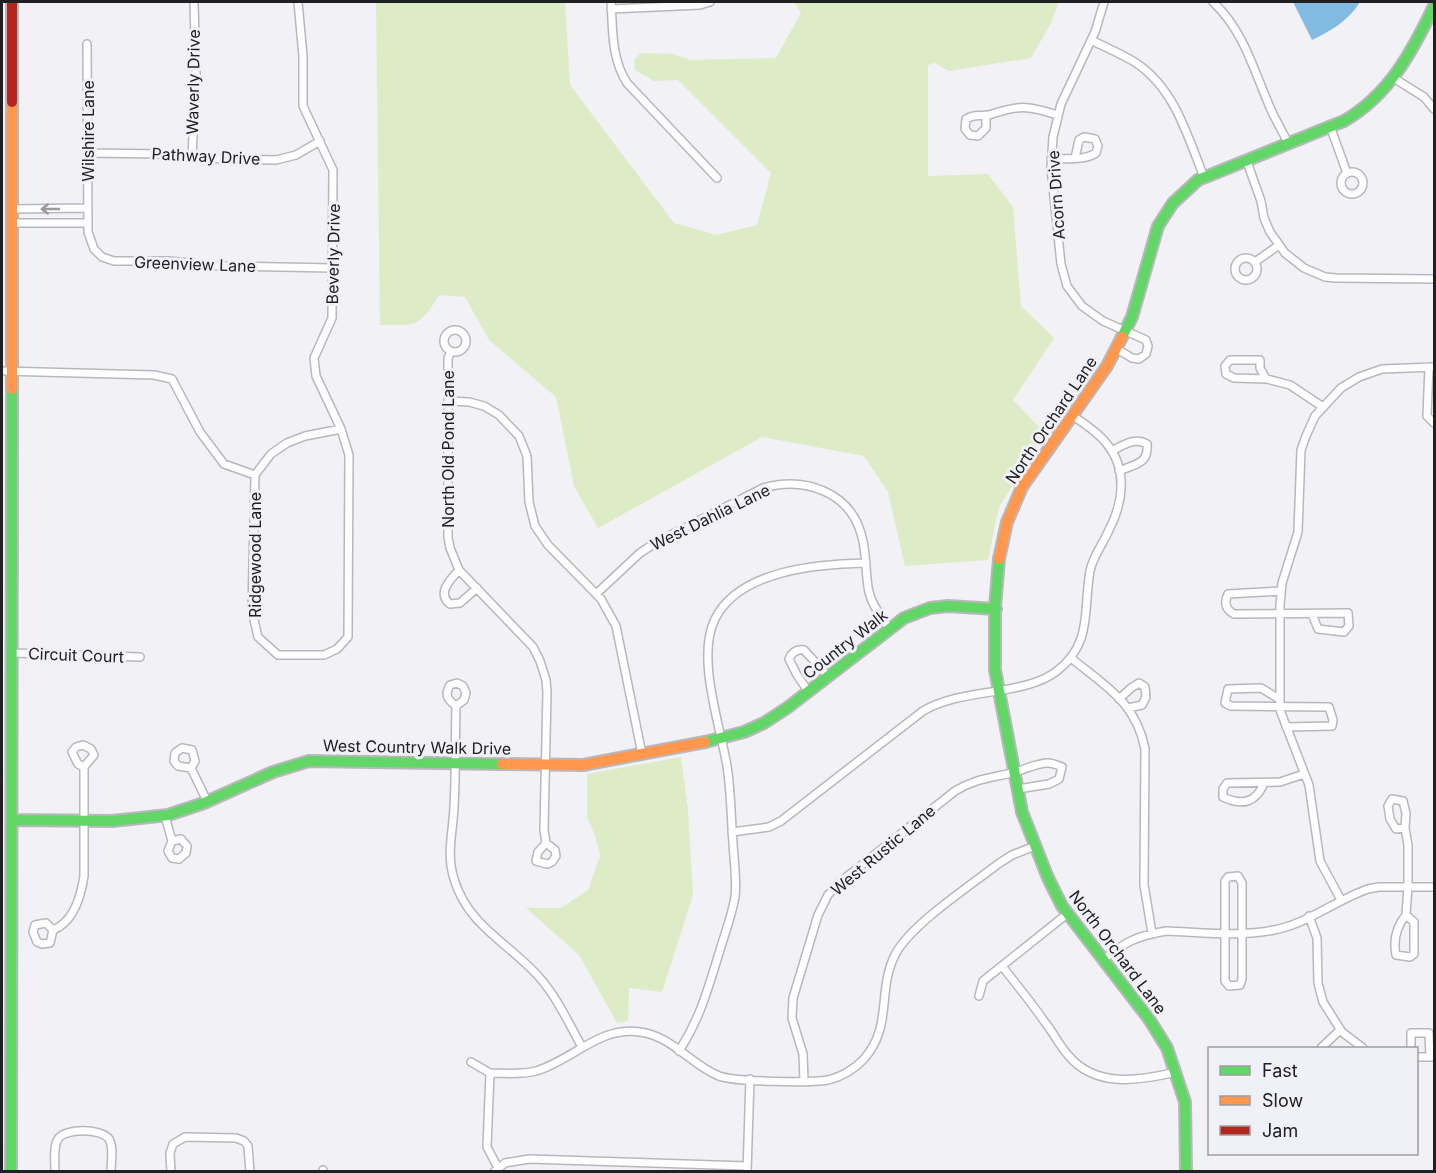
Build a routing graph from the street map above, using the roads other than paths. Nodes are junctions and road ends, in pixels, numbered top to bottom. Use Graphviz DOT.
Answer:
graph roads {
  1 [pos="12,2"];
  2 [pos="710,2"];
  3 [pos="1104,2"];
  4 [pos="1213,2"];
  5 [pos="194,5"];
  6 [pos="299,5"];
  7 [pos="611,5"];
  8 [pos="1434,6"];
  9 [pos="1091,40"];
  10 [pos="87,44"];
  11 [pos="1392,77"];
  12 [pos="1434,109"];
  13 [pos="987,115"];
  14 [pos="1057,115"];
  15 [pos="1330,126"];
  16 [pos="320,141"];
  17 [pos="1288,143"];
  18 [pos="88,153"];
  19 [pos="192,156"];
  20 [pos="1075,158"];
  21 [pos="1051,159"];
  22 [pos="1246,159"];
  23 [pos="1347,172"];
  24 [pos="1204,177"];
  25 [pos="717,178"];
  26 [pos="88,208"];
  27 [pos="12,209"];
  28 [pos="88,220"];
  29 [pos="12,223"];
  30 [pos="1279,245"];
  31 [pos="1255,262"];
  32 [pos="333,268"];
  33 [pos="1434,279"];
  34 [pos="1125,332"];
  35 [pos="1116,349"];
  36 [pos="451,352"];
  37 [pos="1432,367"];
  38 [pos="7,370"];
  39 [pos="1266,379"];
  40 [pos="448,401"];
  41 [pos="1323,407"];
  42 [pos="1072,415"];
  43 [pos="1434,423"];
  44 [pos="340,429"];
  45 [pos="1112,451"];
  46 [pos="1119,471"];
  47 [pos="255,476"];
  48 [pos="866,563"];
  49 [pos="459,570"];
  50 [pos="477,588"];
  51 [pos="1281,591"];
  52 [pos="596,594"];
  53 [pos="996,609"];
  54 [pos="1280,614"];
  55 [pos="1312,614"];
  56 [pos="890,628"];
  57 [pos="12,653"];
  58 [pos="278,655"];
  59 [pos="140,657"];
  60 [pos="1071,658"];
  61 [pos="828,676"];
  62 [pos="999,690"];
  63 [pos="808,691"];
  64 [pos="1119,699"];
  65 [pos="1280,702"];
  66 [pos="456,706"];
  67 [pos="1128,708"];
  68 [pos="1286,727"];
  69 [pos="722,738"];
  70 [pos="642,754"];
  71 [pos="455,763"];
  72 [pos="545,765"];
  73 [pos="84,767"];
  74 [pos="192,768"];
  75 [pos="1014,772"];
  76 [pos="1304,774"];
  77 [pos="1264,783"];
  78 [pos="1018,789"];
  79 [pos="207,801"];
  80 [pos="165,816"];
  81 [pos="13,820"];
  82 [pos="84,820"];
  83 [pos="1404,828"];
  84 [pos="732,832"];
  85 [pos="172,841"];
  86 [pos="546,843"];
  87 [pos="1035,846"];
  88 [pos="1408,886"];
  89 [pos="1434,886"];
  90 [pos="1341,900"];
  91 [pos="1067,914"];
  92 [pos="1406,915"];
  93 [pos="1309,916"];
  94 [pos="53,930"];
  95 [pos="1224,932"];
  96 [pos="1242,932"];
  97 [pos="1152,933"];
  98 [pos="1103,960"];
  99 [pos="1002,966"];
  100 [pos="979,996"];
  101 [pos="1340,1029"];
  102 [pos="582,1047"];
  103 [pos="1322,1047"];
  104 [pos="1361,1047"];
  105 [pos="1411,1047"];
  106 [pos="679,1051"];
  107 [pos="1432,1057"];
  108 [pos="471,1062"];
  109 [pos="1176,1072"];
  110 [pos="490,1073"];
  111 [pos="750,1080"];
  112 [pos="804,1081"];
  113 [pos="747,1169"];
  114 [pos="496,1170"];
  115 [pos="11,1172"];
  116 [pos="55,1172"];
  117 [pos="111,1172"];
  118 [pos="171,1172"];
  119 [pos="250,1172"];
  120 [pos="1186,1172"];
  1 -- 27 [label="street"];
  2 -- 7 [label="street"];
  3 -- 9 [label="street, Acorn Drive"];
  4 -- 17 [label="street"];
  5 -- 19 [label="street, Waverly Drive"];
  6 -- 16 [label="street, Beverly Drive"];
  7 -- 25 [label="street"];
  8 -- 11 [label="street, North Orchard Lane"];
  9 -- 14 [label="street, Acorn Drive"];
  9 -- 24 [label="street"];
  10 -- 18 [label="street, Wilshire Lane"];
  11 -- 12 [label="street"];
  11 -- 15 [label="street, North Orchard Lane"];
  13 -- 13 [label="street"];
  13 -- 14 [label="street"];
  14 -- 21 [label="street, Acorn Drive"];
  15 -- 17 [label="street, North Orchard Lane"];
  15 -- 23 [label="street"];
  16 -- 19 [label="street, Pathway Drive"];
  16 -- 32 [label="street, Beverly Drive"];
  17 -- 22 [label="street, North Orchard Lane"];
  18 -- 19 [label="street, Pathway Drive"];
  18 -- 26 [label="street, Wilshire Lane"];
  20 -- 21 [label="street"];
  21 -- 34 [label="street, Acorn Drive"];
  22 -- 24 [label="street, North Orchard Lane"];
  22 -- 30 [label="street"];
  24 -- 34 [label="street, North Orchard Lane"];
  26 -- 27 [label="street, one-way"];
  26 -- 28 [label="street, Wilshire Lane"];
  27 -- 29 [label="street"];
  28 -- 29 [label="street"];
  28 -- 32 [label="street, Greenview Lane"];
  29 -- 38 [label="street"];
  30 -- 31 [label="street"];
  30 -- 33 [label="street"];
  32 -- 44 [label="street, Beverly Drive"];
  34 -- 35 [label="street, North Orchard Lane"];
  34 -- 35 [label="street, Acorn Drive"];
  35 -- 42 [label="street, North Orchard Lane"];
  36 -- 40 [label="street, North Old Pond Lane"];
  37 -- 41 [label="street"];
  37 -- 43 [label="street"];
  38 -- 47 [label="street"];
  38 -- 57 [label="street"];
  39 -- 39 [label="street"];
  39 -- 41 [label="street"];
  40 -- 49 [label="street, North Old Pond Lane"];
  40 -- 52 [label="street"];
  41 -- 51 [label="street"];
  42 -- 45 [label="street"];
  42 -- 53 [label="street, North Orchard Lane"];
  44 -- 47 [label="street, Ridgewood Lane"];
  44 -- 58 [label="street, Beverly Drive"];
  45 -- 46 [label="street"];
  45 -- 46 [label="street"];
  46 -- 60 [label="street"];
  47 -- 58 [label="street, Ridgewood Lane"];
  48 -- 52 [label="street, West Dahlia Lane"];
  48 -- 56 [label="street, West Dahlia Lane"];
  48 -- 69 [label="street"];
  49 -- 50 [label="street, North Old Pond Lane"];
  49 -- 50 [label="street"];
  50 -- 72 [label="street, North Old Pond Lane"];
  51 -- 54 [label="street"];
  51 -- 54 [label="street"];
  52 -- 70 [label="street"];
  53 -- 56 [label="street, Country Walk"];
  53 -- 62 [label="street, North Orchard Lane"];
  54 -- 55 [label="street"];
  54 -- 65 [label="street"];
  55 -- 55 [label="street"];
  56 -- 61 [label="street, Country Walk"];
  57 -- 59 [label="street, Circuit Court"];
  57 -- 81 [label="street"];
  60 -- 62 [label="street"];
  60 -- 64 [label="street"];
  61 -- 63 [label="street, Country Walk"];
  61 -- 63 [label="street"];
  62 -- 75 [label="street, North Orchard Lane"];
  62 -- 84 [label="street"];
  63 -- 69 [label="street, Country Walk"];
  64 -- 67 [label="street"];
  64 -- 67 [label="street"];
  65 -- 65 [label="street"];
  65 -- 68 [label="street"];
  65 -- 68 [label="street"];
  66 -- 71 [label="street"];
  67 -- 97 [label="street"];
  68 -- 76 [label="street"];
  69 -- 70 [label="street, West Country Walk Drive"];
  69 -- 84 [label="street"];
  70 -- 72 [label="street, West Country Walk Drive"];
  71 -- 72 [label="street, West Country Walk Drive"];
  71 -- 79 [label="street, West Country Walk Drive"];
  71 -- 102 [label="street"];
  72 -- 86 [label="street, North Old Pond Lane"];
  73 -- 82 [label="street"];
  74 -- 79 [label="street"];
  75 -- 78 [label="street, North Orchard Lane"];
  75 -- 78 [label="street, West Rustic Lane"];
  75 -- 112 [label="street, West Rustic Lane"];
  76 -- 77 [label="street"];
  76 -- 90 [label="street"];
  77 -- 77 [label="street"];
  78 -- 87 [label="street, North Orchard Lane"];
  79 -- 80 [label="street, West Country Walk Drive"];
  80 -- 82 [label="street, West Country Walk Drive"];
  80 -- 85 [label="street"];
  81 -- 82 [label="street, West Country Walk Drive"];
  81 -- 115 [label="street"];
  82 -- 94 [label="street"];
  83 -- 88 [label="street"];
  84 -- 106 [label="street"];
  87 -- 91 [label="street, North Orchard Lane"];
  87 -- 112 [label="street"];
  88 -- 89 [label="street"];
  88 -- 90 [label="street"];
  88 -- 92 [label="street"];
  90 -- 93 [label="street"];
  91 -- 98 [label="street, North Orchard Lane"];
  91 -- 99 [label="street"];
  92 -- 92 [label="street"];
  93 -- 96 [label="street"];
  93 -- 101 [label="street"];
  95 -- 96 [label="street"];
  95 -- 96 [label="street"];
  95 -- 96 [label="street"];
  95 -- 97 [label="street"];
  97 -- 98 [label="street"];
  98 -- 109 [label="street, North Orchard Lane"];
  99 -- 100 [label="street"];
  99 -- 109 [label="street"];
  101 -- 103 [label="street"];
  101 -- 104 [label="street"];
  102 -- 106 [label="street"];
  102 -- 110 [label="street"];
  105 -- 107 [label="street"];
  106 -- 111 [label="street"];
  108 -- 110 [label="street"];
  109 -- 120 [label="street, North Orchard Lane"];
  110 -- 114 [label="street"];
  111 -- 112 [label="street"];
  111 -- 113 [label="street"];
  113 -- 114 [label="street"];
  116 -- 117 [label="street"];
  118 -- 119 [label="street"];
}
